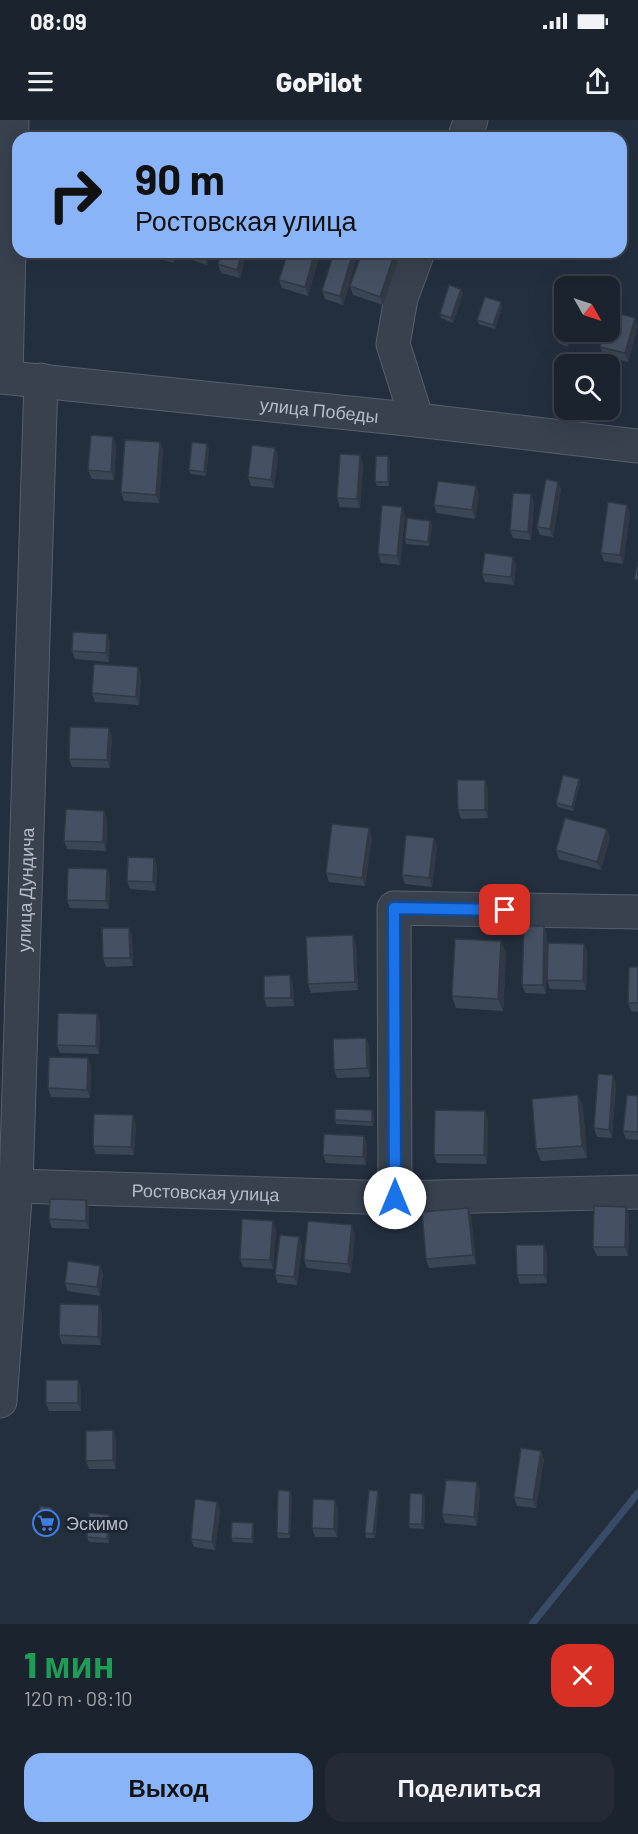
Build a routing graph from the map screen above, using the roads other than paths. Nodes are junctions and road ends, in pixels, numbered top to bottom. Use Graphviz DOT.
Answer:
graph roads {
  1 [pos="12,120"];
  2 [pos="416,258"];
  3 [pos="3,377"];
  4 [pos="41,380"];
  5 [pos="417,420"];
  6 [pos="638,446"];
  7 [pos="638,912"];
  8 [pos="8,1187"];
  9 [pos="638,1192"];
  10 [pos="395,1198"];
  11 [pos="0,1401"];
  1 -- 3 [label="street"];
  2 -- 5 [label="street"];
  3 -- 4 [label="street, улица Победы"];
  4 -- 5 [label="street, улица Победы"];
  4 -- 8 [label="street, улица Дундича"];
  5 -- 6 [label="street, улица Победы"];
  7 -- 10 [label="street"];
  8 -- 10 [label="street, Ростовская улица"];
  8 -- 11 [label="street, улица Дундича"];
  9 -- 10 [label="street, Ростовская улица"];
}
